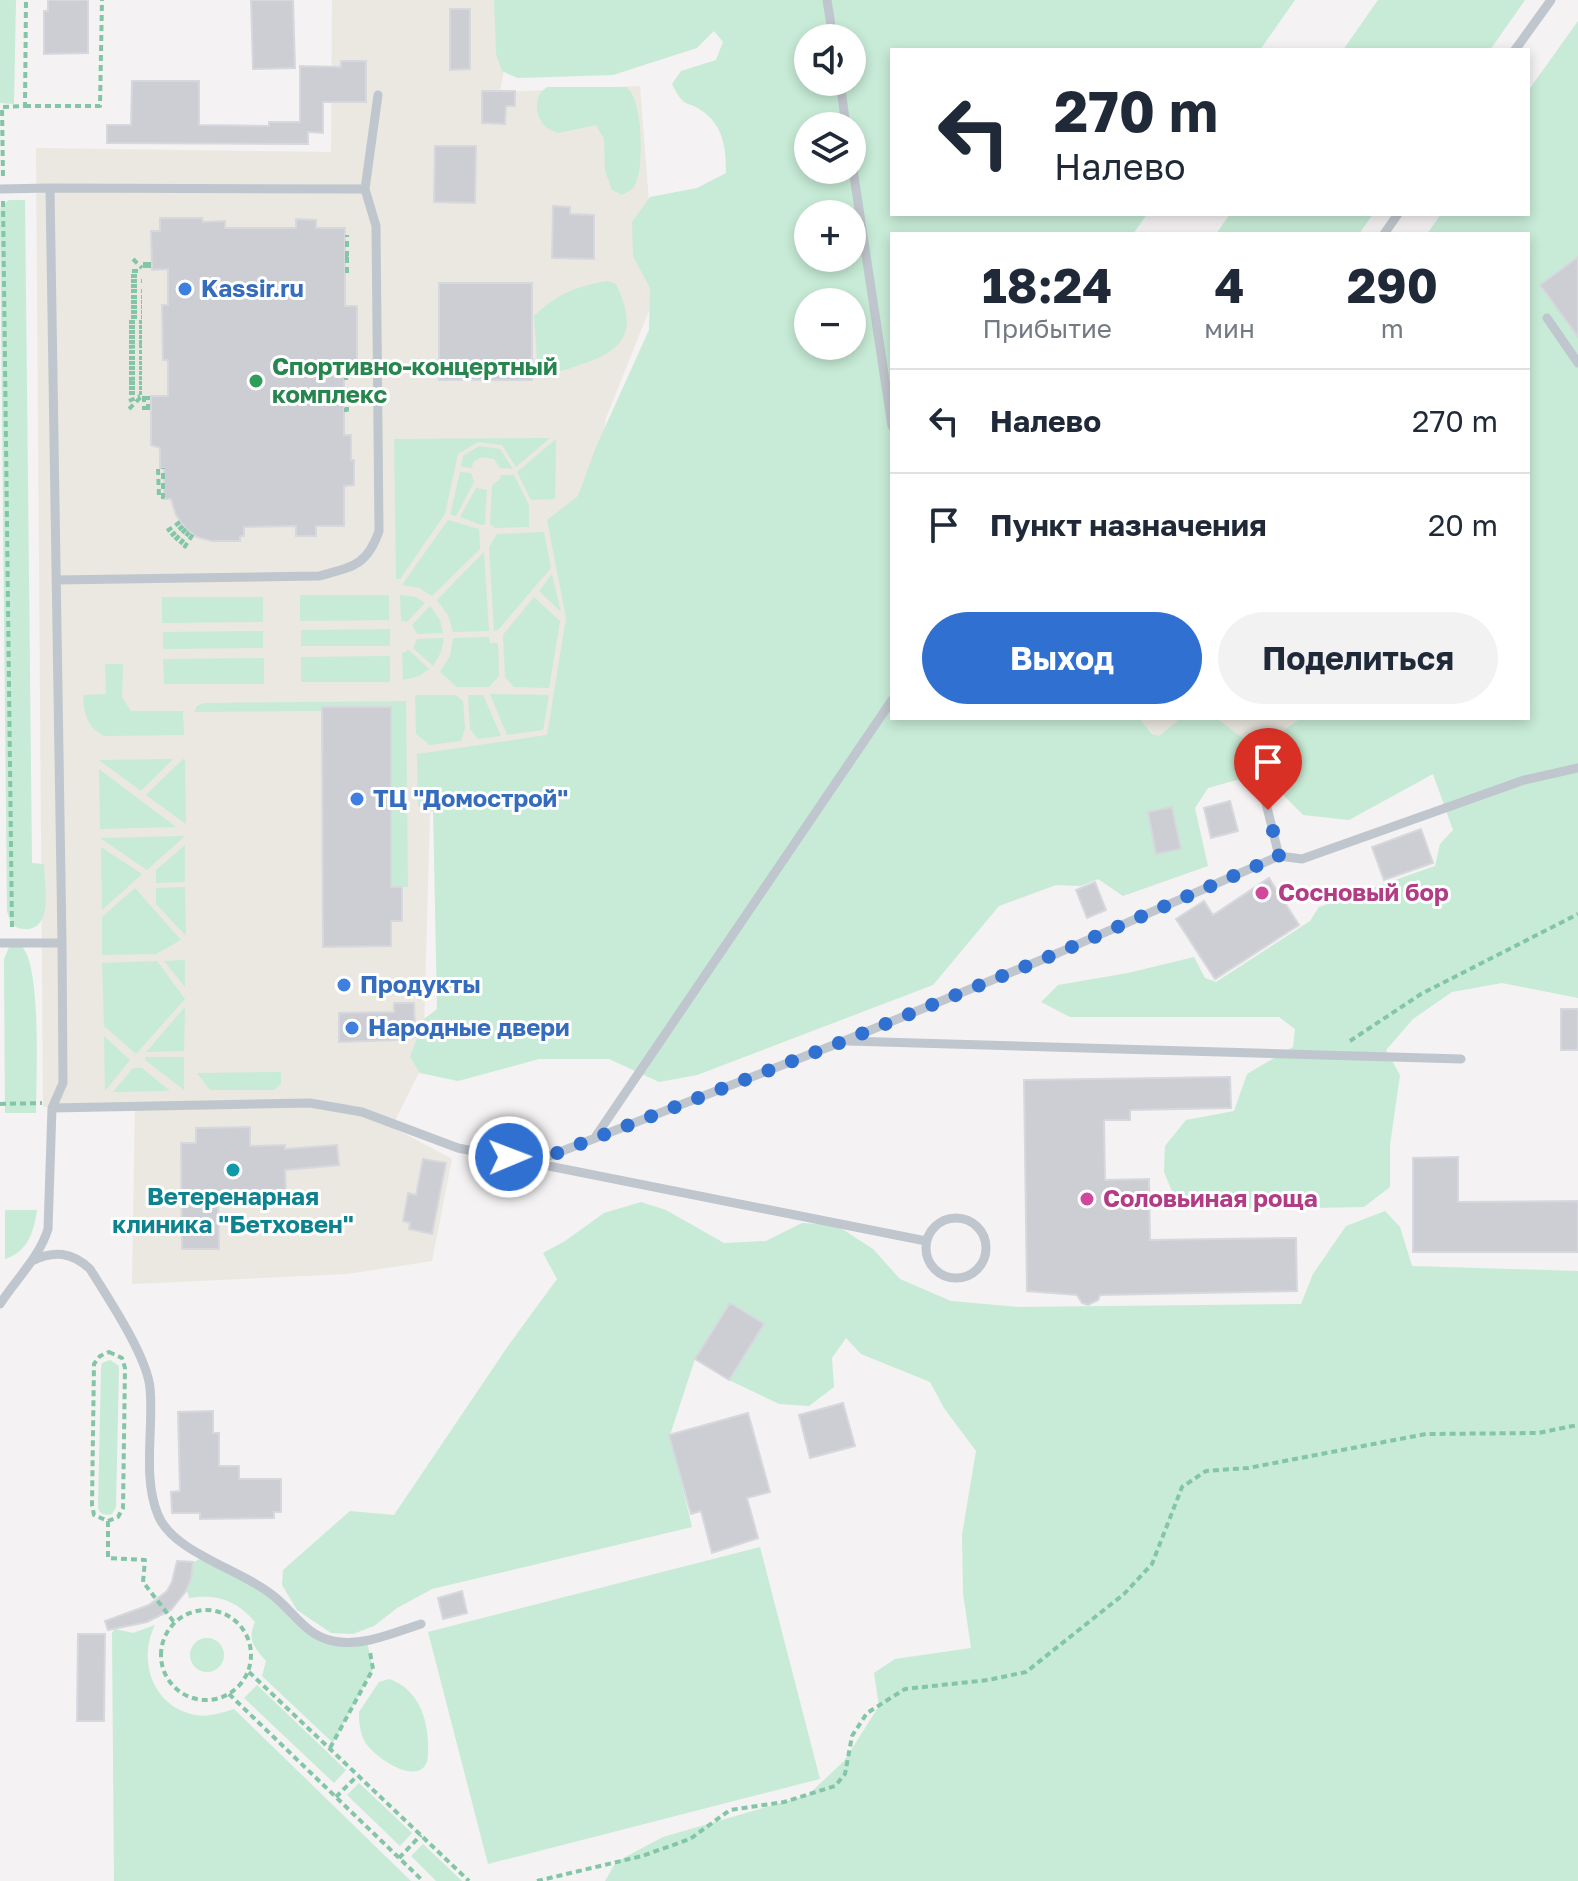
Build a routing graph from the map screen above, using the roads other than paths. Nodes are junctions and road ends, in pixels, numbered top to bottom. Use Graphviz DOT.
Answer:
graph roads {
  1 [pos="827,0"];
  2 [pos="1551,0"];
  3 [pos="831,24"];
  4 [pos="1516,48"];
  5 [pos="378,95"];
  6 [pos="855,184"];
  7 [pos="50,188"];
  8 [pos="2,189"];
  9 [pos="365,189"];
  10 [pos="1547,318"];
  11 [pos="1578,363"];
  12 [pos="890,413"];
  13 [pos="56,580"];
  14 [pos="890,703"];
  15 [pos="1578,768"];
  16 [pos="1262,787"];
  17 [pos="1279,856"];
  18 [pos="0,943"];
  19 [pos="62,943"];
  20 [pos="844,1041"];
  21 [pos="1461,1059"];
  22 [pos="53,1106"];
  23 [pos="596,1136"];
  24 [pos="534,1162"];
  25 [pos="926,1241"];
  26 [pos="32,1261"];
  27 [pos="0,1304"];
  28 [pos="421,1624"];
  1 -- 3 [label="lane"];
  2 -- 4 [label="lane"];
  5 -- 9 [label="lane"];
  6 -- 12 [label="lane"];
  7 -- 8 [label="lane"];
  7 -- 9 [label="lane"];
  7 -- 13 [label="lane"];
  9 -- 13 [label="lane"];
  10 -- 11 [label="lane"];
  13 -- 19 [label="lane"];
  14 -- 23 [label="lane"];
  15 -- 17 [label="lane"];
  16 -- 17 [label="lane"];
  17 -- 20 [label="lane"];
  18 -- 19 [label="lane"];
  19 -- 22 [label="lane"];
  20 -- 21 [label="lane"];
  20 -- 23 [label="lane"];
  22 -- 24 [label="lane"];
  22 -- 26 [label="lane"];
  23 -- 24 [label="lane"];
  24 -- 25 [label="lane"];
  25 -- 25 [label="lane"];
  26 -- 27 [label="lane"];
  26 -- 28 [label="lane"];
}
